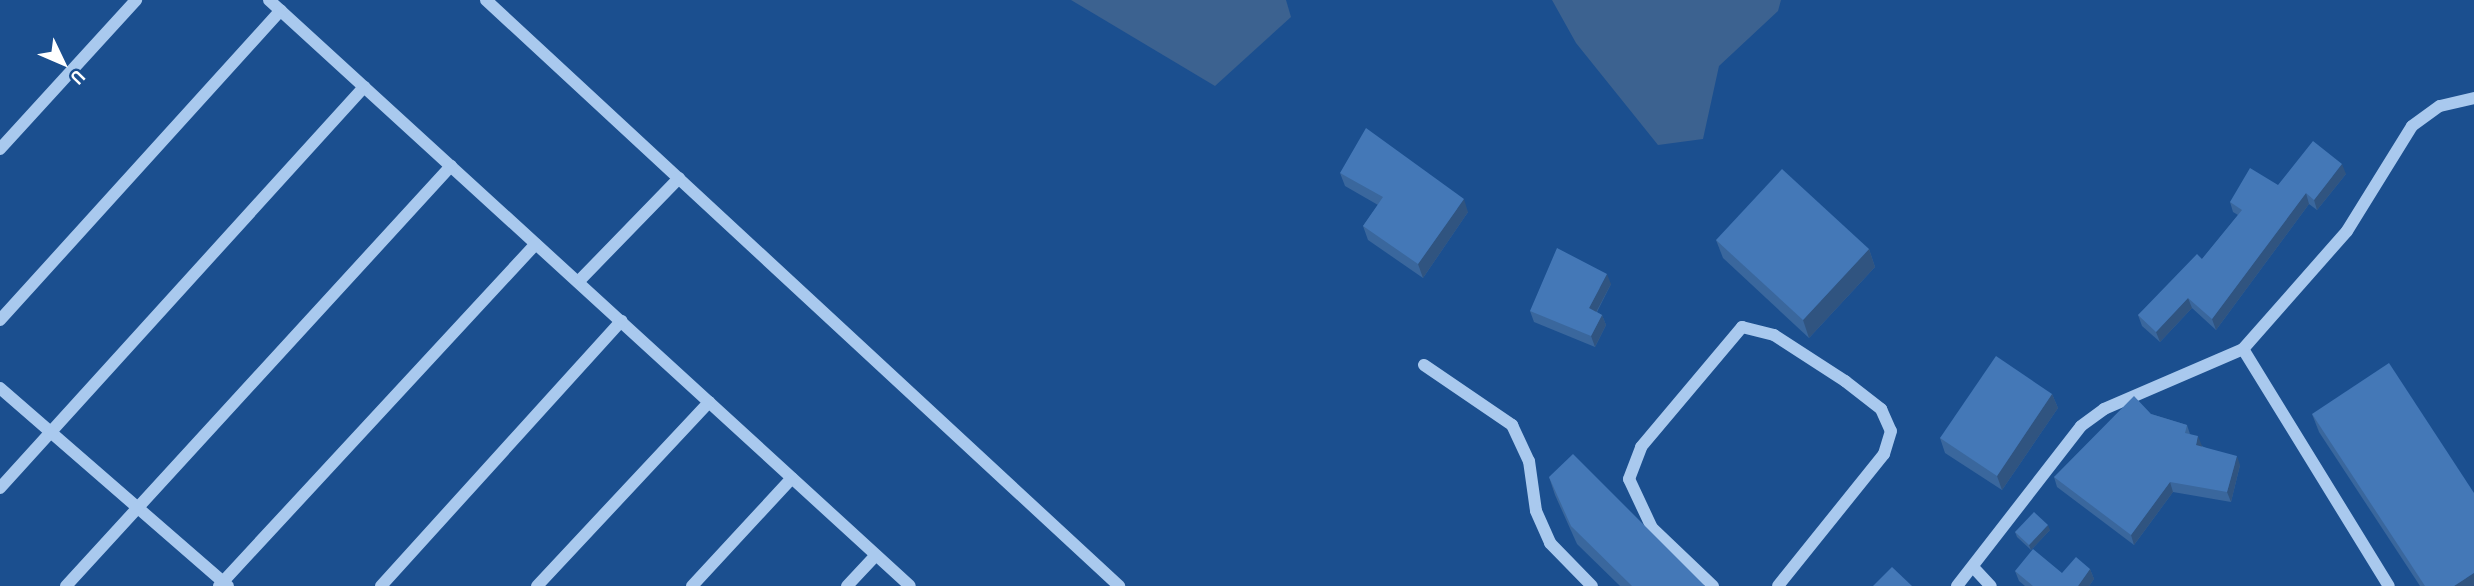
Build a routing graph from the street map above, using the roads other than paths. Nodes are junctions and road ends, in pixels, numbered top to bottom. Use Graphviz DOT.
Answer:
graph roads {
  1 [pos="136,0"];
  2 [pos="269,0"];
  3 [pos="486,0"];
  4 [pos="281,10"];
  5 [pos="364,87"];
  6 [pos="2474,97"];
  7 [pos="0,149"];
  8 [pos="451,166"];
  9 [pos="679,178"];
  10 [pos="536,244"];
  11 [pos="578,282"];
  12 [pos="0,320"];
  13 [pos="621,321"];
  14 [pos="2244,349"];
  15 [pos="1424,365"];
  16 [pos="0,388"];
  17 [pos="709,402"];
  18 [pos="51,433"];
  19 [pos="792,478"];
  20 [pos="0,488"];
  21 [pos="138,506"];
  22 [pos="876,555"];
  23 [pos="1973,567"];
  24 [pos="223,584"];
  25 [pos="66,586"];
  26 [pos="381,586"];
  27 [pos="537,586"];
  28 [pos="692,586"];
  29 [pos="847,586"];
  30 [pos="910,586"];
  31 [pos="1119,586"];
  32 [pos="1592,586"];
  33 [pos="1713,586"];
  34 [pos="1778,586"];
  35 [pos="1957,586"];
  36 [pos="1991,586"];
  37 [pos="2389,586"];
  1 -- 7 [label="street"];
  2 -- 4 [label="street"];
  3 -- 9 [label="street"];
  4 -- 5 [label="street"];
  4 -- 12 [label="street"];
  5 -- 8 [label="street"];
  5 -- 18 [label="street"];
  6 -- 14 [label="street"];
  8 -- 10 [label="street"];
  8 -- 21 [label="street"];
  9 -- 11 [label="street"];
  9 -- 31 [label="street"];
  10 -- 11 [label="street"];
  10 -- 24 [label="street"];
  11 -- 13 [label="street"];
  13 -- 17 [label="street"];
  13 -- 26 [label="street"];
  14 -- 23 [label="street"];
  14 -- 37 [label="street"];
  15 -- 32 [label="street"];
  16 -- 18 [label="street"];
  17 -- 19 [label="street"];
  17 -- 27 [label="street"];
  18 -- 20 [label="street"];
  18 -- 21 [label="street"];
  19 -- 22 [label="street"];
  19 -- 28 [label="street"];
  21 -- 24 [label="street"];
  21 -- 25 [label="street"];
  22 -- 29 [label="street"];
  22 -- 30 [label="street"];
  23 -- 35 [label="street"];
  23 -- 36 [label="street"];
  33 -- 34 [label="street"];
}
